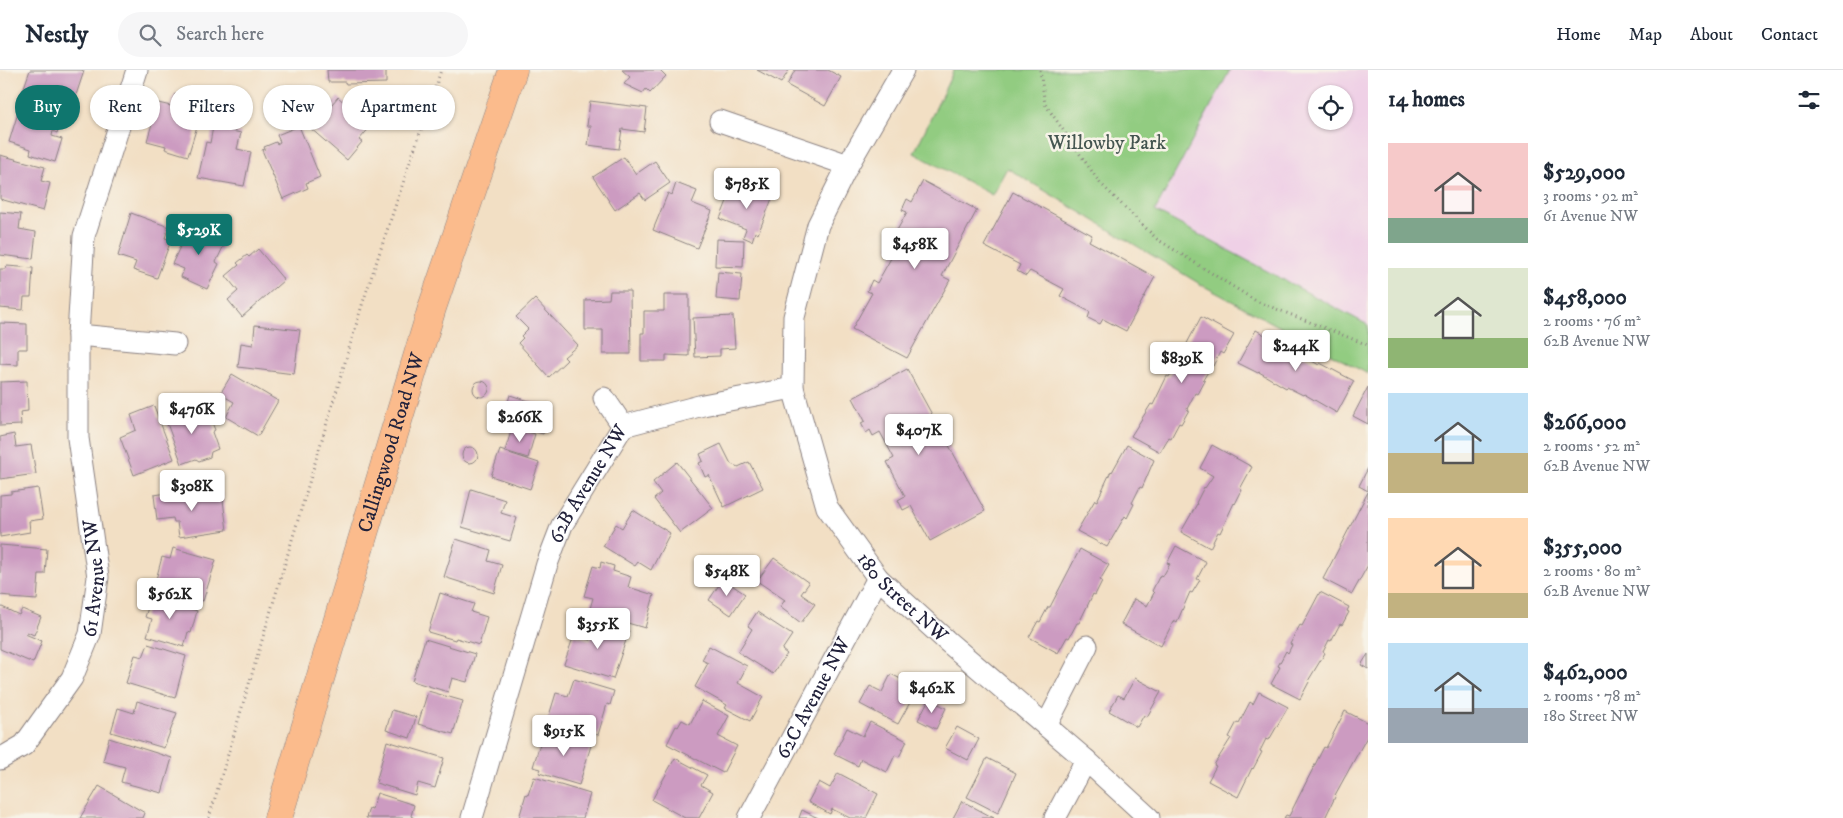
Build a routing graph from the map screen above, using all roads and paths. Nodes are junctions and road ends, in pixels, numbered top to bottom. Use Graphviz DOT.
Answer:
graph roads {
  1 [pos="137,70"];
  2 [pos="441,70"];
  3 [pos="514,70"];
  4 [pos="903,70"];
  5 [pos="1040,70"];
  6 [pos="720,121"];
  7 [pos="848,165"];
  8 [pos="78,335"];
  9 [pos="175,344"];
  10 [pos="1368,345"];
  11 [pos="793,388"];
  12 [pos="604,398"];
  13 [pos="623,426"];
  14 [pos="878,578"];
  15 [pos="1087,646"];
  16 [pos="1046,726"];
  17 [pos="0,758"];
  18 [pos="1086,760"];
  19 [pos="209,818"];
  20 [pos="278,818"];
  21 [pos="472,818"];
  22 [pos="749,818"];
  23 [pos="1056,818"];
  24 [pos="1149,818"];
  1 -- 8 [label="street, 61 Avenue NW"];
  2 -- 19 [label="path"];
  3 -- 20 [label="main road, Callingwood Road NW"];
  4 -- 7 [label="street"];
  5 -- 10 [label="path"];
  6 -- 7 [label="street"];
  7 -- 11 [label="street"];
  8 -- 9 [label="street"];
  8 -- 17 [label="street, 61 Avenue NW"];
  11 -- 13 [label="street, 62B Avenue NW"];
  11 -- 14 [label="street, 180 Street NW"];
  12 -- 13 [label="street"];
  13 -- 21 [label="street, 62B Avenue NW"];
  14 -- 16 [label="street, 180 Street NW"];
  14 -- 22 [label="street, 62C Avenue NW"];
  15 -- 16 [label="street"];
  16 -- 18 [label="street, 180 Street NW"];
  18 -- 23 [label="street"];
  18 -- 24 [label="street, 180 Street NW"];
}
